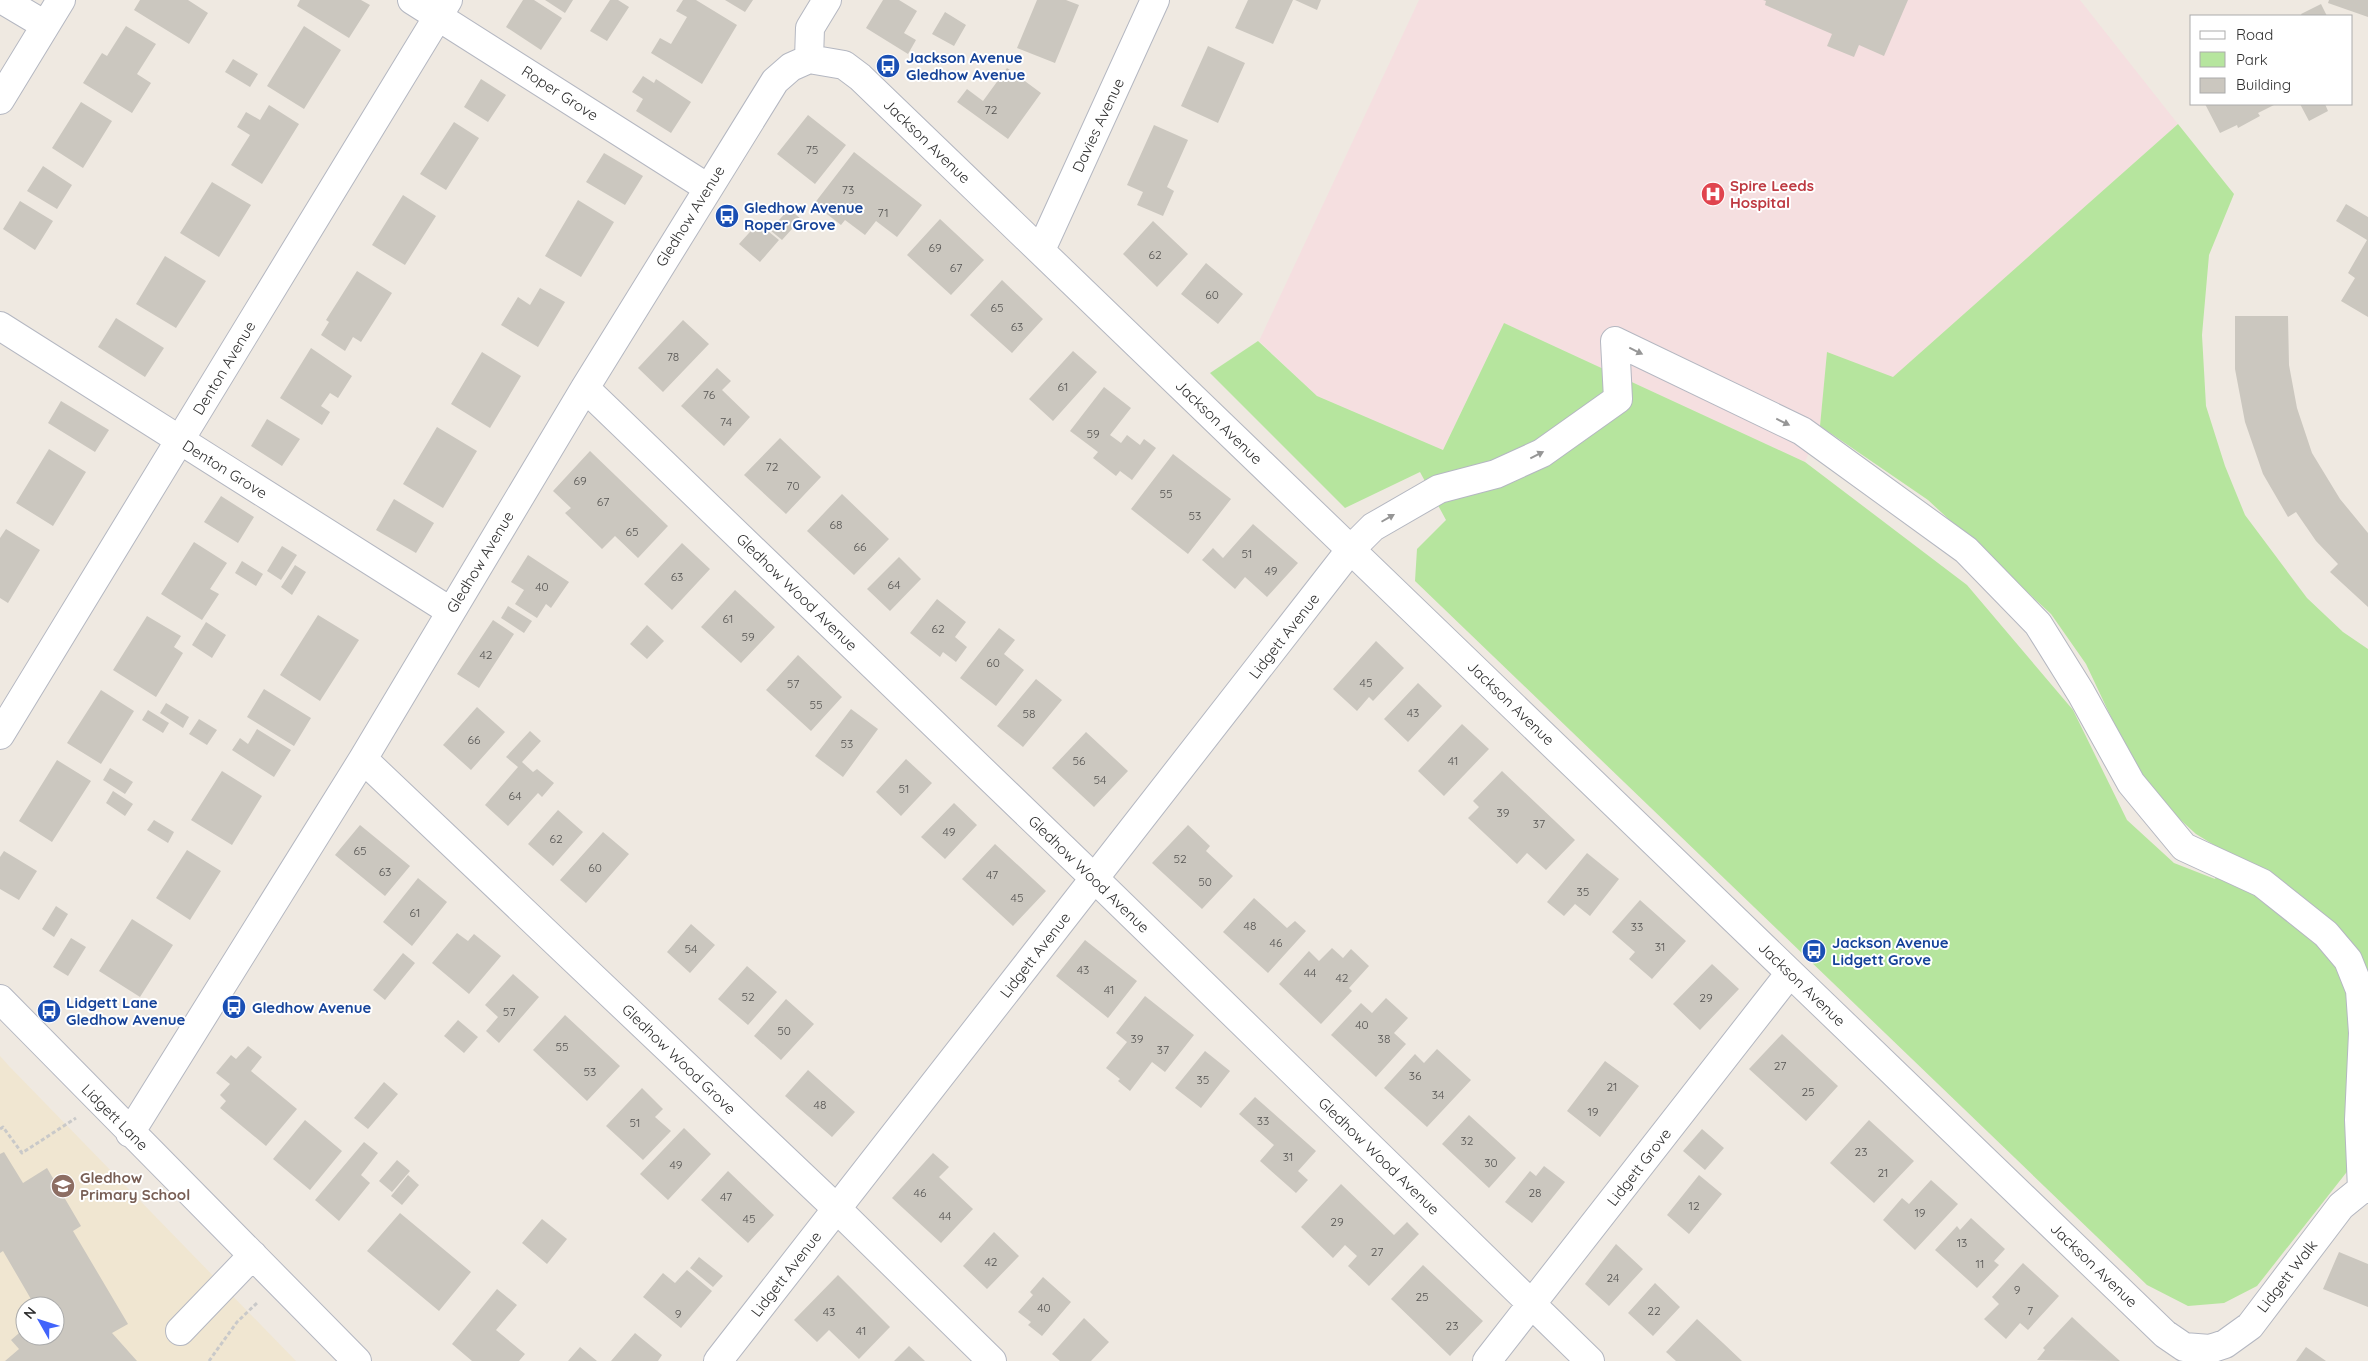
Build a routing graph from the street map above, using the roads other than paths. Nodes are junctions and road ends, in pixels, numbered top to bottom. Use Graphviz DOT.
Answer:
graph roads {
  1 [pos="3,0"];
  2 [pos="60,0"];
  3 [pos="412,0"];
  4 [pos="827,0"];
  5 [pos="1156,0"];
  6 [pos="443,8"];
  7 [pos="45,25"];
  8 [pos="809,59"];
  9 [pos="0,100"];
  10 [pos="708,188"];
  11 [pos="1041,250"];
  12 [pos="0,326"];
  13 [pos="585,388"];
  14 [pos="179,441"];
  15 [pos="1351,549"];
  16 [pos="450,611"];
  17 [pos="0,735"];
  18 [pos="363,759"];
  19 [pos="1095,879"];
  20 [pos="1790,973"];
  21 [pos="0,999"];
  22 [pos="130,1132"];
  23 [pos="2365,1189"];
  24 [pos="837,1209"];
  25 [pos="253,1255"];
  26 [pos="1531,1305"];
  27 [pos="180,1331"];
  28 [pos="2210,1355"];
  29 [pos="357,1361"];
  30 [pos="718,1361"];
  31 [pos="992,1361"];
  32 [pos="1487,1361"];
  33 [pos="1590,1361"];
  1 -- 7 [label="street"];
  2 -- 7 [label="street"];
  3 -- 6 [label="street, Roper Grove"];
  4 -- 8 [label="street"];
  5 -- 11 [label="street, Davies Avenue"];
  6 -- 10 [label="street, Roper Grove"];
  6 -- 14 [label="street, Denton Avenue"];
  7 -- 9 [label="street"];
  8 -- 10 [label="street, Gledhow Avenue"];
  8 -- 11 [label="street, Jackson Avenue"];
  10 -- 13 [label="street, Gledhow Avenue"];
  11 -- 15 [label="street, Jackson Avenue"];
  12 -- 14 [label="street, Denton Grove"];
  13 -- 16 [label="street, Gledhow Avenue"];
  13 -- 19 [label="street, Gledhow Wood Avenue"];
  14 -- 16 [label="street, Denton Grove"];
  14 -- 17 [label="street, Denton Avenue"];
  15 -- 19 [label="street, Lidgett Avenue"];
  15 -- 20 [label="street, Jackson Avenue"];
  15 -- 23 [label="street, Lidgett Avenue, one-way"];
  16 -- 18 [label="street, Gledhow Avenue"];
  18 -- 22 [label="street, Gledhow Avenue"];
  18 -- 24 [label="street, Gledhow Wood Grove"];
  19 -- 24 [label="street, Lidgett Avenue"];
  19 -- 26 [label="street, Gledhow Wood Avenue"];
  20 -- 26 [label="street, Lidgett Grove"];
  20 -- 28 [label="street, Jackson Avenue"];
  21 -- 22 [label="street, Lidgett Lane"];
  22 -- 25 [label="street, Lidgett Lane"];
  23 -- 28 [label="street, Lidgett Walk"];
  24 -- 30 [label="street, Lidgett Avenue"];
  24 -- 31 [label="street, Gledhow Wood Grove"];
  25 -- 27 [label="street"];
  25 -- 29 [label="street, Lidgett Lane"];
  26 -- 32 [label="street, Lidgett Grove"];
  26 -- 33 [label="street, Gledhow Wood Avenue"];
}
